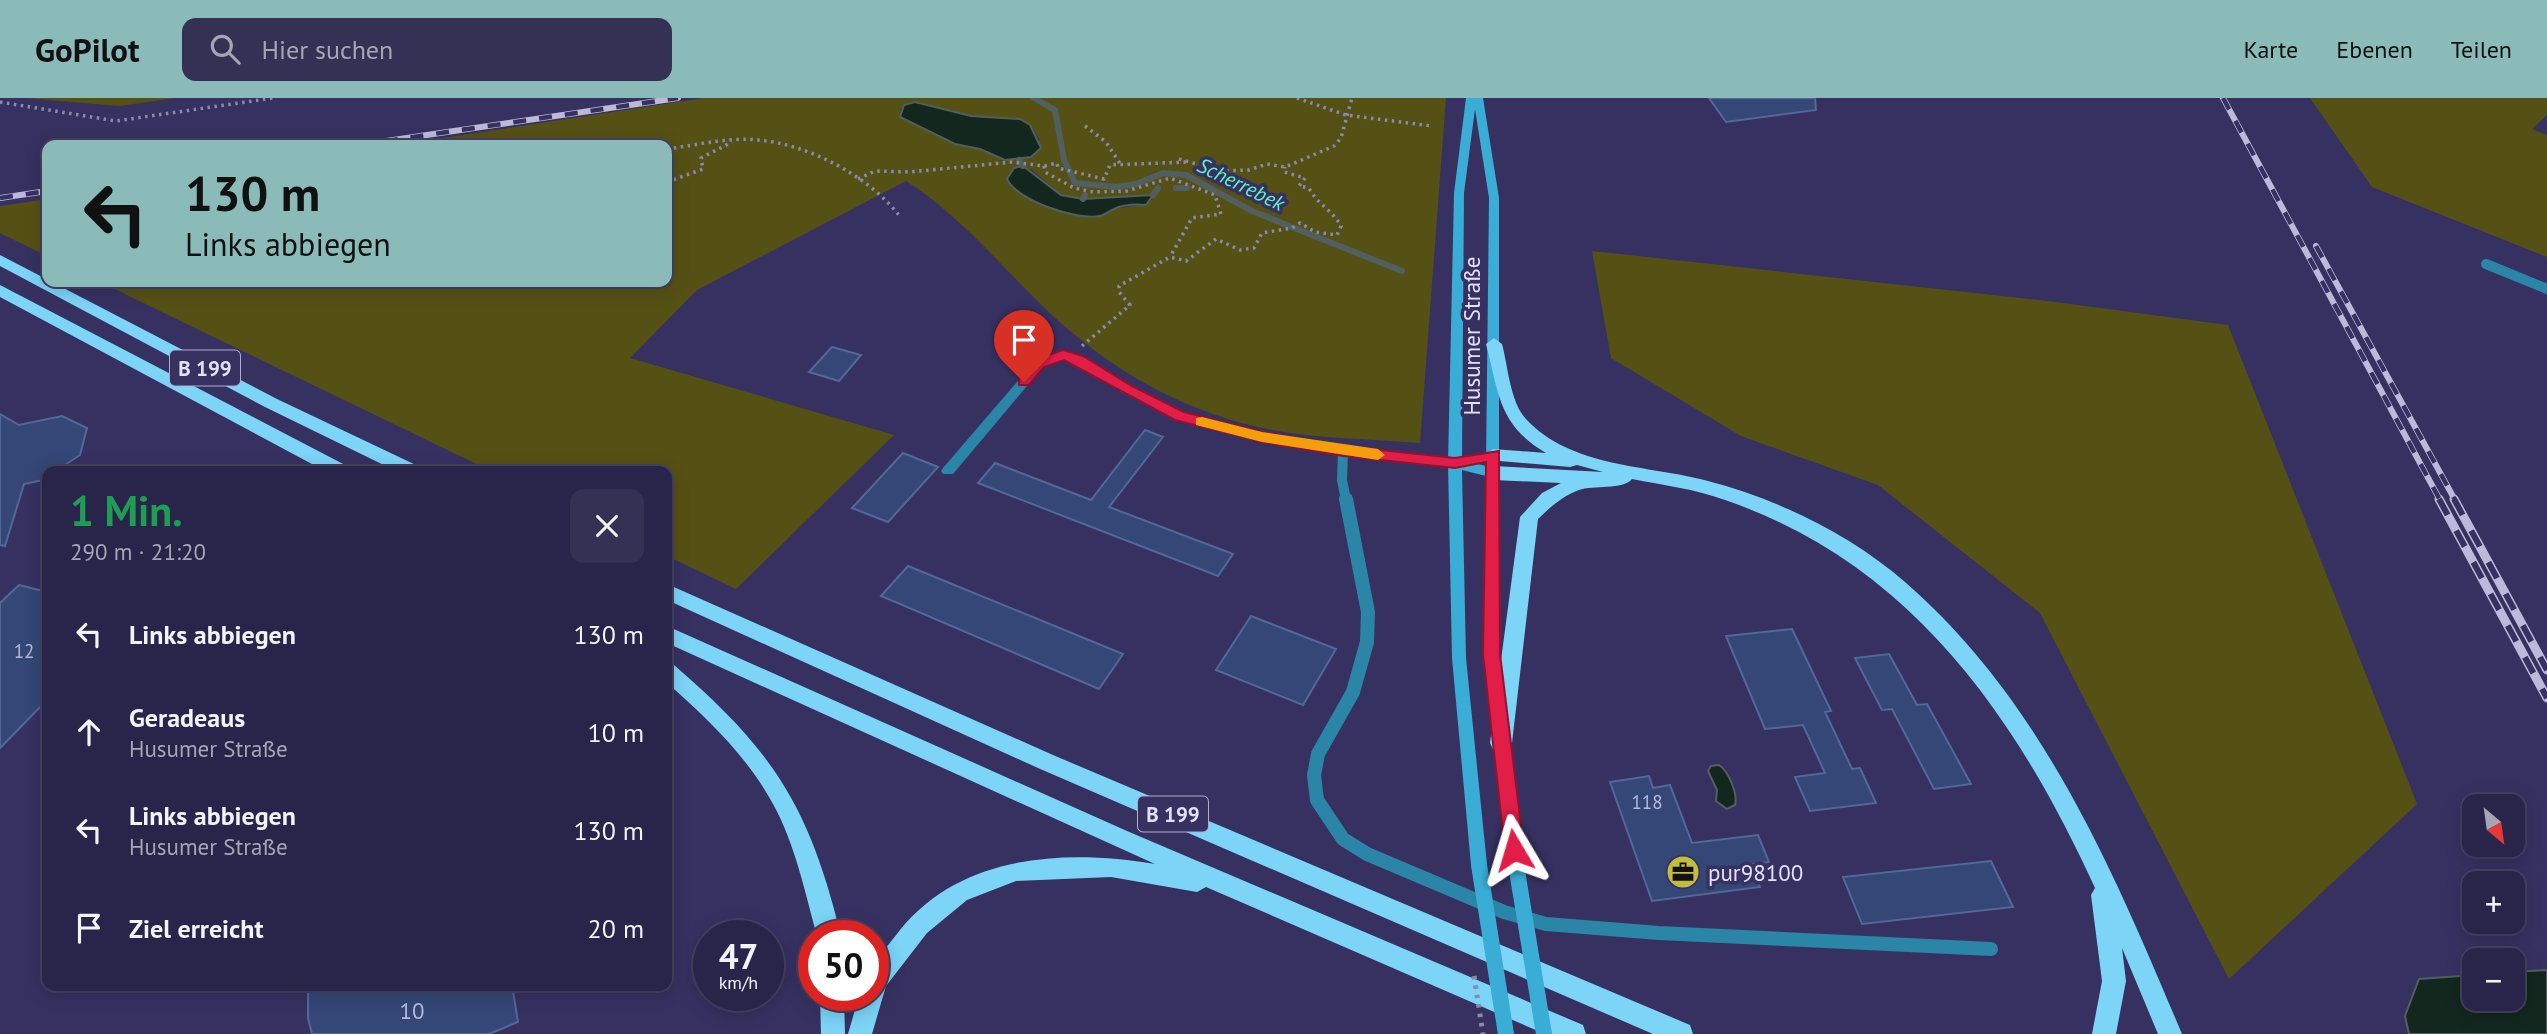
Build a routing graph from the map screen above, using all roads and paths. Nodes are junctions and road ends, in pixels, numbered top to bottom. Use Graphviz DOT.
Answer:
graph roads {
  1 [pos="274,98"];
  2 [pos="1297,98"];
  3 [pos="1352,98"];
  4 [pos="1471,98"];
  5 [pos="1478,98"];
  6 [pos="0,102"];
  7 [pos="1349,114"];
  8 [pos="1432,125"];
  9 [pos="1085,126"];
  10 [pos="732,142"];
  11 [pos="672,148"];
  12 [pos="1179,159"];
  13 [pos="1186,162"];
  14 [pos="1121,165"];
  15 [pos="1044,166"];
  16 [pos="1285,167"];
  17 [pos="858,179"];
  18 [pos="672,180"];
  19 [pos="901,218"];
  20 [pos="1170,257"];
  21 [pos="0,260"];
  22 [pos="2486,264"];
  23 [pos="42,282"];
  24 [pos="51,287"];
  25 [pos="2547,289"];
  26 [pos="0,290"];
  27 [pos="1494,344"];
  28 [pos="1078,359"];
  29 [pos="1343,451"];
  30 [pos="1455,463"];
  31 [pos="1493,464"];
  32 [pos="332,466"];
  33 [pos="402,466"];
  34 [pos="1593,470"];
  35 [pos="948,471"];
  36 [pos="672,594"];
  37 [pos="672,636"];
  38 [pos="672,675"];
  39 [pos="1501,743"];
  40 [pos="2095,863"];
  41 [pos="1229,888"];
  42 [pos="825,920"];
  43 [pos="1991,949"];
  44 [pos="889,963"];
  45 [pos="832,1011"];
  46 [pos="867,1011"];
  47 [pos="833,1034"];
  48 [pos="860,1034"];
  49 [pos="1506,1034"];
  50 [pos="1544,1034"];
  51 [pos="1574,1034"];
  52 [pos="1681,1034"];
  53 [pos="2104,1034"];
  54 [pos="2170,1034"];
  1 -- 6 [label="path"];
  2 -- 7 [label="path"];
  3 -- 7 [label="path"];
  4 -- 30 [label="main road, Husumer Straße"];
  5 -- 27 [label="main road, Husumer Straße"];
  7 -- 8 [label="path"];
  7 -- 16 [label="path"];
  9 -- 14 [label="path"];
  10 -- 11 [label="path"];
  10 -- 17 [label="path"];
  10 -- 18 [label="path"];
  12 -- 13 [label="path"];
  13 -- 14 [label="path"];
  13 -- 16 [label="path"];
  14 -- 15 [label="path"];
  15 -- 17 [label="path"];
  15 -- 20 [label="path"];
  16 -- 20 [label="path"];
  17 -- 19 [label="path"];
  20 -- 28 [label="path"];
  21 -- 23 [label="highway, B 199"];
  22 -- 25 [label="lane"];
  24 -- 33 [label="highway, B 199"];
  26 -- 32 [label="highway, B 199"];
  27 -- 31 [label="main road, Husumer Straße"];
  27 -- 34 [label="highway"];
  28 -- 29 [label="street"];
  28 -- 35 [label="street"];
  29 -- 30 [label="street"];
  29 -- 43 [label="lane"];
  30 -- 31 [label="main road"];
  30 -- 49 [label="main road, Husumer Straße, bridge"];
  31 -- 34 [label="highway"];
  31 -- 39 [label="main road, Husumer Straße"];
  34 -- 39 [label="highway"];
  34 -- 40 [label="highway"];
  36 -- 52 [label="highway, B 199"];
  37 -- 41 [label="highway, B 199"];
  38 -- 42 [label="highway"];
  39 -- 50 [label="main road, Husumer Straße, bridge"];
  40 -- 53 [label="highway"];
  40 -- 54 [label="highway"];
  41 -- 44 [label="highway"];
  41 -- 51 [label="highway, B 199"];
  45 -- 47 [label="highway"];
  46 -- 48 [label="highway"];
}
